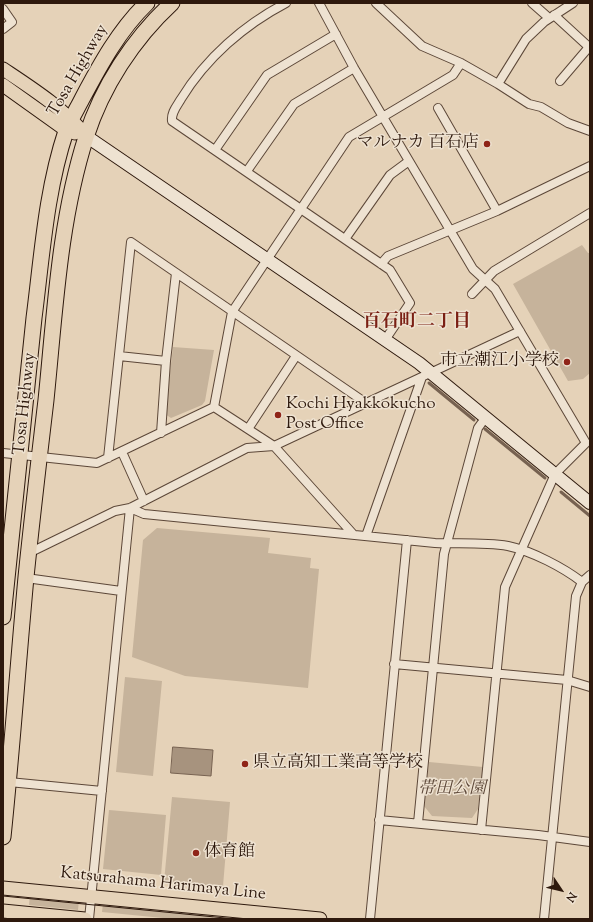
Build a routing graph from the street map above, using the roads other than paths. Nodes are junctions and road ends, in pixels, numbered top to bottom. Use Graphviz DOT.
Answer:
graph roads {
  1 [pos="147,3"];
  2 [pos="172,3"];
  3 [pos="286,3"];
  4 [pos="318,3"];
  5 [pos="376,3"];
  6 [pos="532,3"];
  7 [pos="573,3"];
  8 [pos="3,9"];
  9 [pos="551,16"];
  10 [pos="3,29"];
  11 [pos="336,34"];
  12 [pos="590,48"];
  13 [pos="461,63"];
  14 [pos="354,68"];
  15 [pos="3,69"];
  16 [pos="560,81"];
  17 [pos="498,84"];
  18 [pos="3,85"];
  19 [pos="438,108"];
  20 [pos="384,117"];
  21 [pos="69,124"];
  22 [pos="590,131"];
  23 [pos="86,136"];
  24 [pos="215,150"];
  25 [pos="410,161"];
  26 [pos="590,166"];
  27 [pos="247,171"];
  28 [pos="302,209"];
  29 [pos="497,211"];
  30 [pos="590,213"];
  31 [pos="450,231"];
  32 [pos="345,239"];
  33 [pos="267,260"];
  34 [pos="381,264"];
  35 [pos="176,273"];
  36 [pos="485,280"];
  37 [pos="472,294"];
  38 [pos="232,312"];
  39 [pos="520,331"];
  40 [pos="385,340"];
  41 [pos="119,356"];
  42 [pos="296,356"];
  43 [pos="166,361"];
  44 [pos="426,375"];
  45 [pos="366,403"];
  46 [pos="214,407"];
  47 [pos="486,416"];
  48 [pos="248,429"];
  49 [pos="161,433"];
  50 [pos="274,446"];
  51 [pos="122,452"];
  52 [pos="3,453"];
  53 [pos="19,454"];
  54 [pos="40,456"];
  55 [pos="108,458"];
  56 [pos="555,474"];
  57 [pos="144,500"];
  58 [pos="590,502"];
  59 [pos="130,508"];
  60 [pos="353,534"];
  61 [pos="366,536"];
  62 [pos="407,540"];
  63 [pos="448,543"];
  64 [pos="521,551"];
  65 [pos="29,553"];
  66 [pos="590,575"];
  67 [pos="26,578"];
  68 [pos="582,582"];
  69 [pos="121,591"];
  70 [pos="3,608"];
  71 [pos="394,664"];
  72 [pos="433,667"];
  73 [pos="496,674"];
  74 [pos="567,680"];
  75 [pos="590,687"];
  76 [pos="9,782"];
  77 [pos="102,792"];
  78 [pos="379,820"];
  79 [pos="418,824"];
  80 [pos="481,830"];
  81 [pos="3,837"];
  82 [pos="551,838"];
  83 [pos="590,842"];
  84 [pos="3,888"];
  85 [pos="91,896"];
  86 [pos="3,911"];
  87 [pos="232,915"];
  88 [pos="85,919"];
  89 [pos="89,919"];
  90 [pos="320,919"];
  91 [pos="370,919"];
  92 [pos="544,919"];
  1 -- 21 [label="highway, Tosa Highway"];
  2 -- 23 [label="highway, Tosa Highway"];
  3 -- 24 [label="street"];
  4 -- 11 [label="street"];
  5 -- 13 [label="street"];
  6 -- 9 [label="street"];
  7 -- 9 [label="street"];
  8 -- 10 [label="street"];
  9 -- 12 [label="street"];
  9 -- 17 [label="street"];
  11 -- 14 [label="street"];
  11 -- 24 [label="street"];
  12 -- 16 [label="street"];
  13 -- 17 [label="street"];
  13 -- 20 [label="street"];
  14 -- 20 [label="street"];
  14 -- 27 [label="street"];
  15 -- 21 [label="main road"];
  17 -- 22 [label="street"];
  18 -- 21 [label="main road"];
  19 -- 29 [label="street"];
  20 -- 25 [label="street"];
  20 -- 28 [label="street"];
  21 -- 23 [label="main road"];
  21 -- 53 [label="highway, Tosa Highway"];
  23 -- 33 [label="street"];
  23 -- 54 [label="highway, Tosa Highway"];
  24 -- 27 [label="street"];
  25 -- 31 [label="street"];
  25 -- 32 [label="street"];
  26 -- 29 [label="street"];
  27 -- 28 [label="street"];
  28 -- 32 [label="street"];
  28 -- 33 [label="street"];
  29 -- 31 [label="street"];
  30 -- 36 [label="street"];
  31 -- 34 [label="street"];
  31 -- 36 [label="street"];
  32 -- 34 [label="street"];
  33 -- 38 [label="street"];
  33 -- 40 [label="street"];
  34 -- 40 [label="street"];
  35 -- 38 [label="street"];
  35 -- 41 [label="street"];
  35 -- 43 [label="street"];
  36 -- 37 [label="street"];
  36 -- 39 [label="street"];
  38 -- 42 [label="street"];
  38 -- 46 [label="street"];
  39 -- 44 [label="street"];
  39 -- 56 [label="street"];
  40 -- 44 [label="street"];
  41 -- 43 [label="street"];
  41 -- 55 [label="street"];
  42 -- 45 [label="street"];
  42 -- 48 [label="street"];
  43 -- 49 [label="street"];
  44 -- 45 [label="street"];
  44 -- 47 [label="street"];
  44 -- 61 [label="street"];
  45 -- 50 [label="street"];
  46 -- 48 [label="street"];
  46 -- 49 [label="street"];
  47 -- 56 [label="street"];
  47 -- 63 [label="street"];
  48 -- 50 [label="street"];
  49 -- 51 [label="street"];
  50 -- 57 [label="street"];
  50 -- 60 [label="street"];
  51 -- 55 [label="street"];
  51 -- 57 [label="street"];
  52 -- 53 [label="street"];
  53 -- 54 [label="street"];
  53 -- 70 [label="highway, Tosa Highway"];
  54 -- 55 [label="street"];
  54 -- 65 [label="highway, Tosa Highway"];
  56 -- 58 [label="street"];
  56 -- 64 [label="street"];
  57 -- 59 [label="street"];
  59 -- 60 [label="street"];
  59 -- 65 [label="street"];
  59 -- 69 [label="street"];
  60 -- 61 [label="street"];
  61 -- 62 [label="street"];
  62 -- 63 [label="street"];
  62 -- 71 [label="street"];
  63 -- 64 [label="street"];
  63 -- 72 [label="street"];
  64 -- 68 [label="street"];
  64 -- 73 [label="street"];
  65 -- 67 [label="highway, Tosa Highway"];
  66 -- 68 [label="street"];
  67 -- 69 [label="street"];
  67 -- 76 [label="highway, Tosa Highway"];
  68 -- 74 [label="street"];
  69 -- 77 [label="street"];
  71 -- 72 [label="street"];
  71 -- 78 [label="street"];
  72 -- 73 [label="street"];
  72 -- 79 [label="street"];
  73 -- 74 [label="street"];
  73 -- 80 [label="street"];
  74 -- 75 [label="street"];
  74 -- 82 [label="street"];
  76 -- 77 [label="street"];
  76 -- 81 [label="highway, Tosa Highway"];
  77 -- 85 [label="street"];
  78 -- 79 [label="street"];
  78 -- 91 [label="street"];
  79 -- 80 [label="street"];
  80 -- 82 [label="street"];
  82 -- 83 [label="street"];
  82 -- 92 [label="street"];
  84 -- 85 [label="main road, Katsurahama Harimaya Line"];
  85 -- 87 [label="main road, Katsurahama Harimaya Line"];
  85 -- 89 [label="street"];
  86 -- 88 [label="main road"];
  87 -- 90 [label="main road, Katsurahama Harimaya Line"];
}
